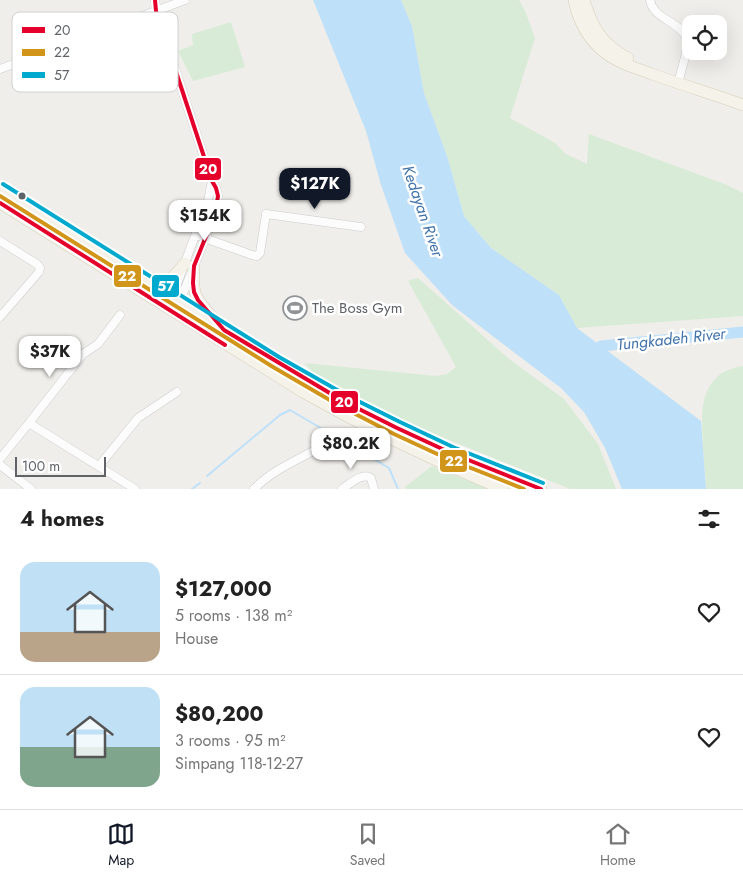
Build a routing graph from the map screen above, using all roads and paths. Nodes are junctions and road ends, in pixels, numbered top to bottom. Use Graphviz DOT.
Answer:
graph roads {
  1 [pos="155,0"];
  2 [pos="185,0"];
  3 [pos="574,0"];
  4 [pos="584,0"];
  5 [pos="650,0"];
  6 [pos="156,12"];
  7 [pos="12,65"];
  8 [pos="0,69"];
  9 [pos="680,76"];
  10 [pos="178,78"];
  11 [pos="743,97"];
  12 [pos="743,104"];
  13 [pos="0,181"];
  14 [pos="212,181"];
  15 [pos="0,189"];
  16 [pos="0,203"];
  17 [pos="361,227"];
  18 [pos="196,235"];
  19 [pos="206,239"];
  20 [pos="0,242"];
  21 [pos="85,242"];
  22 [pos="190,264"];
  23 [pos="141,278"];
  24 [pos="176,300"];
  25 [pos="171,311"];
  26 [pos="120,315"];
  27 [pos="0,317"];
  28 [pos="224,330"];
  29 [pos="177,392"];
  30 [pos="29,424"];
  31 [pos="319,448"];
  32 [pos="0,458"];
  33 [pos="0,465"];
  34 [pos="99,466"];
  35 [pos="31,489"];
  36 [pos="135,489"];
  37 [pos="254,489"];
  38 [pos="342,489"];
  39 [pos="374,489"];
  40 [pos="503,489"];
  41 [pos="541,489"];
  1 -- 6 [label="street"];
  2 -- 6 [label="street"];
  3 -- 12 [label="main road"];
  4 -- 9 [label="main road"];
  5 -- 9 [label="street"];
  7 -- 8 [label="street"];
  9 -- 11 [label="main road"];
  10 -- 14 [label="street"];
  13 -- 21 [label="main road"];
  14 -- 18 [label="street"];
  14 -- 19 [label="street"];
  15 -- 21 [label="main road"];
  16 -- 25 [label="main road"];
  17 -- 19 [label="street"];
  18 -- 19 [label="street"];
  18 -- 22 [label="street"];
  19 -- 22 [label="street"];
  20 -- 27 [label="street"];
  21 -- 23 [label="main road"];
  22 -- 23 [label="main road"];
  22 -- 24 [label="street"];
  22 -- 28 [label="main road"];
  23 -- 24 [label="main road"];
  24 -- 25 [label="street"];
  24 -- 28 [label="main road"];
  25 -- 40 [label="main road"];
  26 -- 30 [label="street"];
  28 -- 41 [label="main road"];
  29 -- 34 [label="street"];
  30 -- 32 [label="street"];
  30 -- 34 [label="street"];
  31 -- 37 [label="street"];
  33 -- 35 [label="street"];
  34 -- 36 [label="street"];
  38 -- 39 [label="street"];
}
